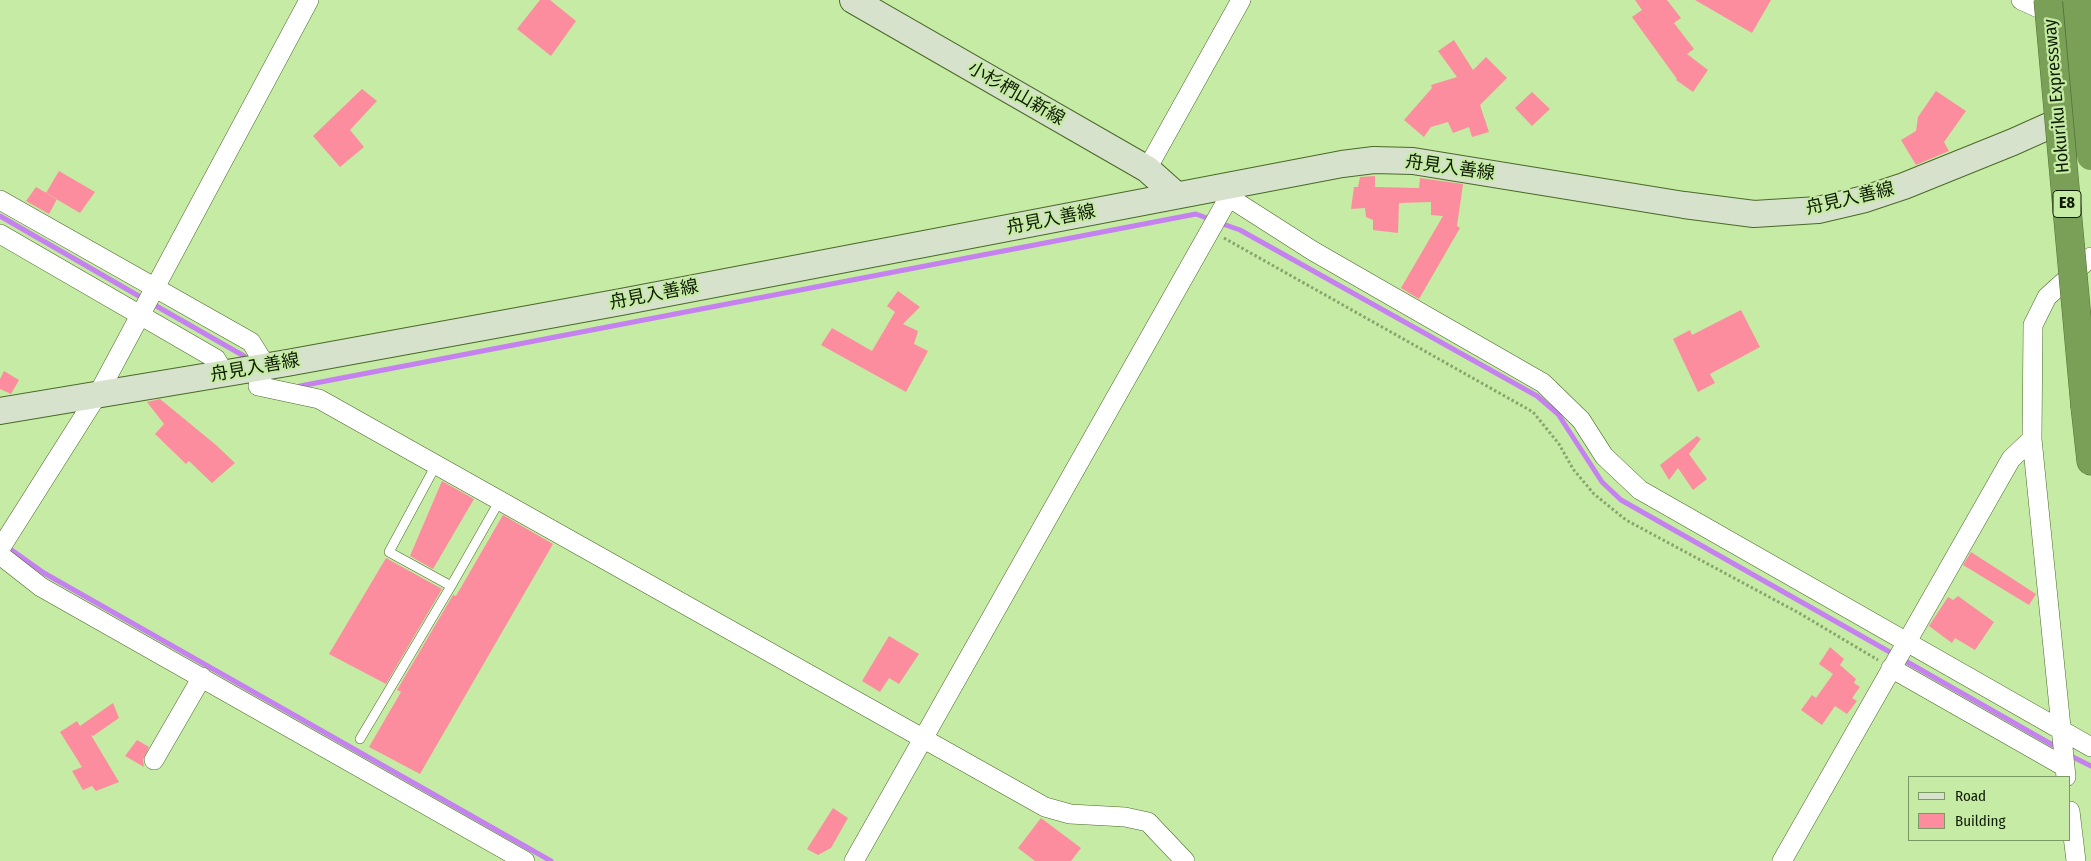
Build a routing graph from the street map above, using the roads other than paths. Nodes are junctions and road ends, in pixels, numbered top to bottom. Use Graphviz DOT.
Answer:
graph roads {
  1 [pos="309,0"];
  2 [pos="853,0"];
  3 [pos="1241,0"];
  4 [pos="2021,0"];
  5 [pos="2048,0"];
  6 [pos="2077,0"];
  7 [pos="2091,19"];
  8 [pos="2091,107"];
  9 [pos="2091,156"];
  10 [pos="1146,169"];
  11 [pos="1222,193"];
  12 [pos="1175,194"];
  13 [pos="0,200"];
  14 [pos="0,234"];
  15 [pos="2091,257"];
  16 [pos="147,300"];
  17 [pos="266,366"];
  18 [pos="224,373"];
  19 [pos="98,394"];
  20 [pos="0,410"];
  21 [pos="2032,439"];
  22 [pos="2091,461"];
  23 [pos="436,465"];
  24 [pos="500,500"];
  25 [pos="0,549"];
  26 [pos="0,555"];
  27 [pos="451,586"];
  28 [pos="1907,641"];
  29 [pos="1891,668"];
  30 [pos="202,677"];
  31 [pos="2060,730"];
  32 [pos="923,738"];
  33 [pos="360,739"];
  34 [pos="2091,747"];
  35 [pos="154,760"];
  36 [pos="2065,772"];
  37 [pos="2071,819"];
  38 [pos="525,861"];
  39 [pos="854,861"];
  40 [pos="1185,861"];
  41 [pos="1782,861"];
  42 [pos="2076,861"];
  1 -- 16 [label="street"];
  2 -- 10 [label="main road, 小杉椚山新線"];
  3 -- 10 [label="street"];
  4 -- 7 [label="street"];
  5 -- 22 [label="highway, Hokuriku Expressway / E8, bridge"];
  6 -- 9 [label="highway, Hokuriku Expressway, bridge"];
  8 -- 11 [label="main road, 舟見入善線"];
  10 -- 12 [label="main road, 小杉椚山新線"];
  11 -- 12 [label="main road, 舟見入善線"];
  11 -- 28 [label="street"];
  11 -- 32 [label="street"];
  12 -- 17 [label="main road, 舟見入善線"];
  13 -- 16 [label="street"];
  14 -- 16 [label="street"];
  15 -- 21 [label="street"];
  16 -- 17 [label="street"];
  16 -- 18 [label="street"];
  16 -- 19 [label="street"];
  17 -- 18 [label="main road, 舟見入善線"];
  17 -- 23 [label="street"];
  18 -- 19 [label="main road, 舟見入善線"];
  19 -- 20 [label="main road, 舟見入善線"];
  19 -- 25 [label="street"];
  21 -- 28 [label="street"];
  21 -- 31 [label="street"];
  23 -- 24 [label="street"];
  23 -- 27 [label="lane"];
  24 -- 27 [label="lane"];
  24 -- 32 [label="street"];
  26 -- 30 [label="street"];
  27 -- 33 [label="lane"];
  28 -- 29 [label="street"];
  28 -- 31 [label="street"];
  29 -- 36 [label="street"];
  29 -- 41 [label="street"];
  30 -- 35 [label="street"];
  30 -- 38 [label="street"];
  31 -- 34 [label="street"];
  31 -- 36 [label="street"];
  32 -- 39 [label="street"];
  32 -- 40 [label="street"];
  37 -- 42 [label="street"];
}
